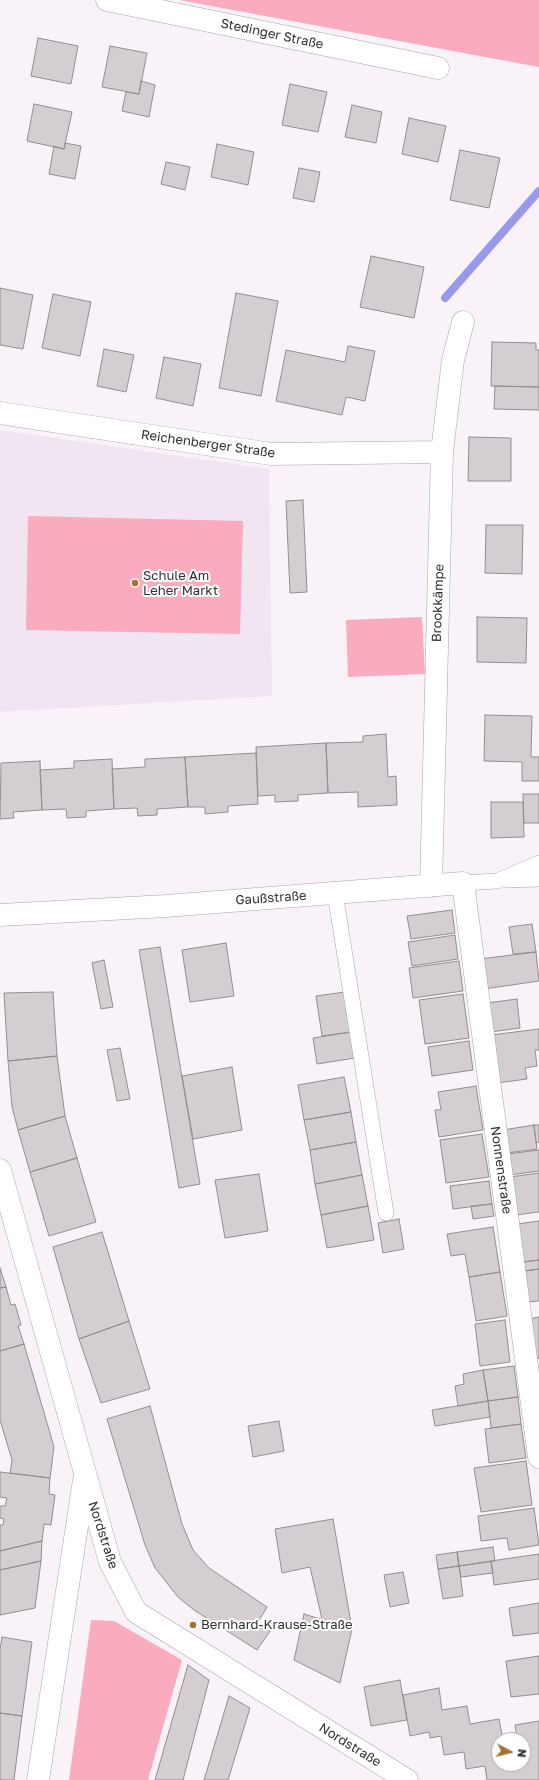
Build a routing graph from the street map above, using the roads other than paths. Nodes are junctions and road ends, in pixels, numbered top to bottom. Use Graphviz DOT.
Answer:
graph roads {
  1 [pos="107,0"];
  2 [pos="438,68"];
  3 [pos="463,322"];
  4 [pos="0,413"];
  5 [pos="442,452"];
  6 [pos="539,864"];
  7 [pos="539,879"];
  8 [pos="497,881"];
  9 [pos="463,883"];
  10 [pos="431,886"];
  11 [pos="335,893"];
  12 [pos="0,914"];
  13 [pos="0,1170"];
  14 [pos="386,1213"];
  15 [pos="539,1457"];
  16 [pos="84,1474"];
  17 [pos="38,1780"];
  18 [pos="407,1780"];
  1 -- 2 [label="street, Stedinger Straße"];
  3 -- 5 [label="street, Brookkämpe"];
  4 -- 5 [label="street, Reichenberger Straße"];
  5 -- 10 [label="street, Brookkämpe"];
  6 -- 8 [label="lane, Gaußstraße"];
  7 -- 8 [label="lane"];
  8 -- 9 [label="lane, Gaußstraße"];
  9 -- 10 [label="street, Gaußstraße"];
  9 -- 15 [label="street, Nonnenstraße"];
  10 -- 11 [label="street, Gaußstraße"];
  11 -- 12 [label="street, Gaußstraße"];
  11 -- 14 [label="lane"];
  13 -- 16 [label="street, Nordstraße"];
  16 -- 17 [label="street"];
  16 -- 18 [label="street, Nordstraße"];
}
